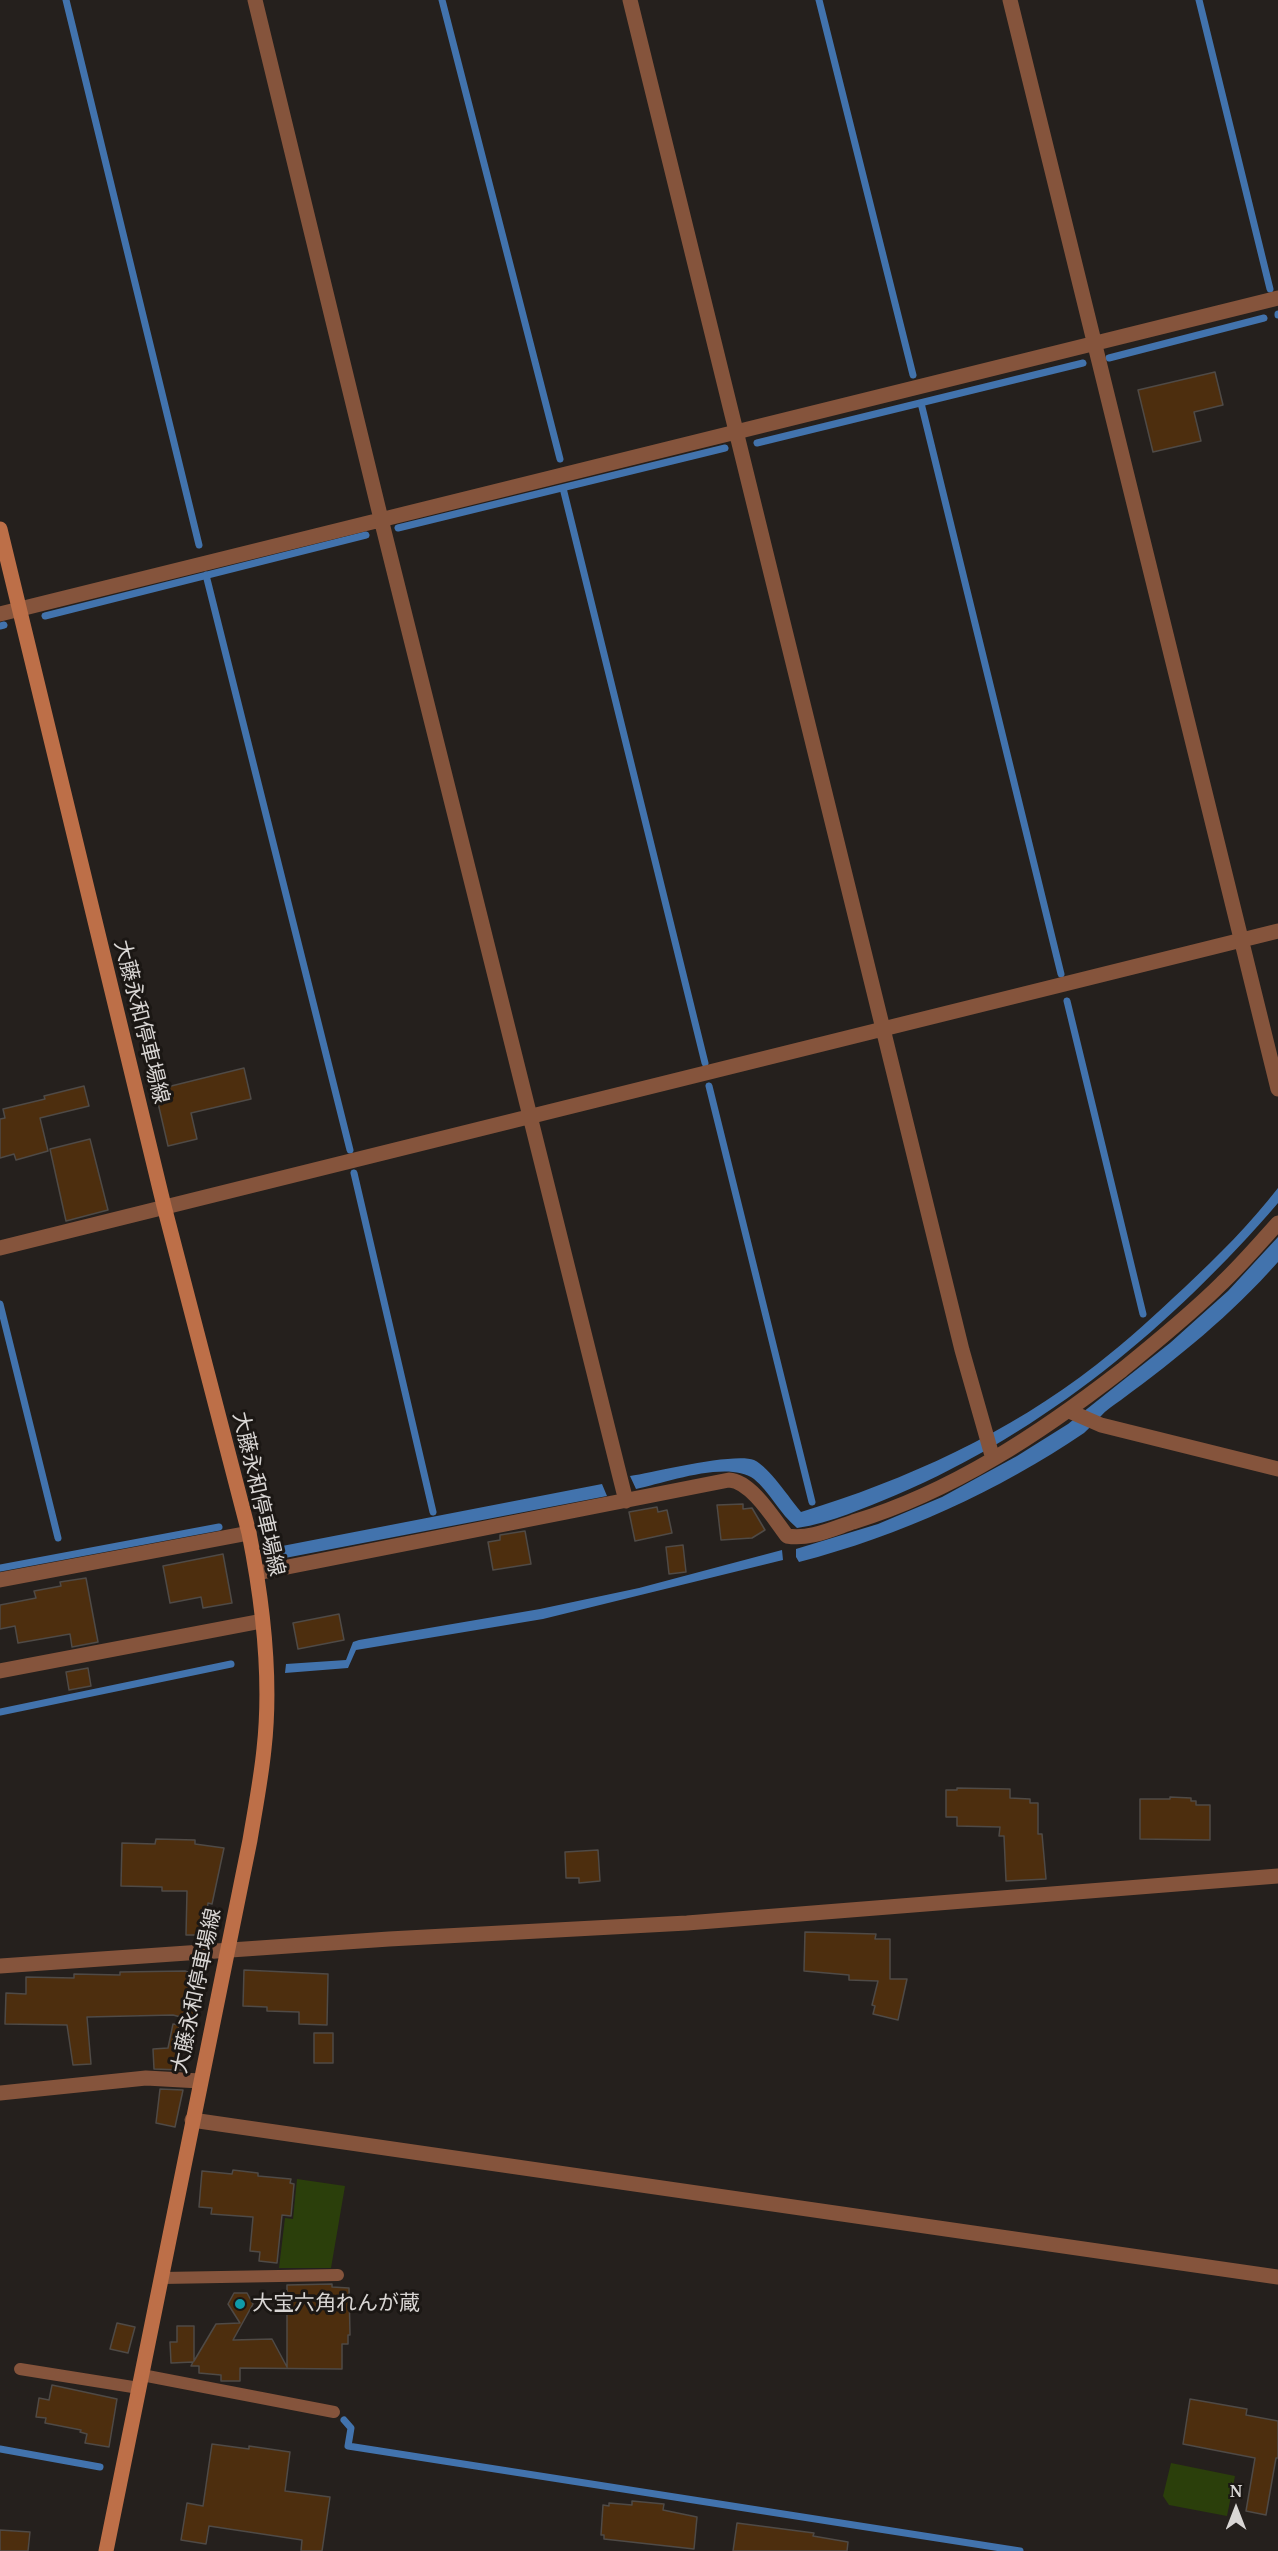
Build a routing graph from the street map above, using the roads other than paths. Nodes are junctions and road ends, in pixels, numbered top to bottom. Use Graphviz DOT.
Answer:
graph roads {
  1 [pos="255,0"];
  2 [pos="630,0"];
  3 [pos="1010,0"];
  4 [pos="1278,298"];
  5 [pos="1096,344"];
  6 [pos="736,432"];
  7 [pos="381,519"];
  8 [pos="0,529"];
  9 [pos="18,609"];
  10 [pos="0,614"];
  11 [pos="1278,931"];
  12 [pos="1240,940"];
  13 [pos="884,1029"];
  14 [pos="1278,1089"];
  15 [pos="530,1118"];
  16 [pos="164,1206"];
  17 [pos="1278,1223"];
  18 [pos="0,1248"];
  19 [pos="1069,1411"];
  20 [pos="992,1455"];
  21 [pos="1278,1468"];
  22 [pos="626,1501"];
  23 [pos="249,1533"];
  24 [pos="257,1573"];
  25 [pos="0,1580"];
  26 [pos="262,1621"];
  27 [pos="0,1671"];
  28 [pos="1278,1876"];
  29 [pos="227,1951"];
  30 [pos="0,1966"];
  31 [pos="200,2081"];
  32 [pos="0,2093"];
  33 [pos="192,2120"];
  34 [pos="338,2275"];
  35 [pos="1278,2277"];
  36 [pos="162,2278"];
  37 [pos="21,2369"];
  38 [pos="141,2381"];
  39 [pos="334,2412"];
  40 [pos="106,2551"];
  1 -- 7 [label="street"];
  2 -- 6 [label="street"];
  3 -- 5 [label="street"];
  4 -- 5 [label="street"];
  5 -- 6 [label="street"];
  5 -- 12 [label="street"];
  6 -- 7 [label="street"];
  6 -- 13 [label="street"];
  7 -- 9 [label="street"];
  7 -- 15 [label="street"];
  8 -- 9 [label="main road, 大藤永和停車場線"];
  9 -- 10 [label="street"];
  9 -- 16 [label="main road, 大藤永和停車場線"];
  11 -- 12 [label="street"];
  12 -- 13 [label="street"];
  12 -- 14 [label="street"];
  13 -- 15 [label="street"];
  13 -- 20 [label="street"];
  15 -- 16 [label="street"];
  15 -- 22 [label="street"];
  16 -- 18 [label="street"];
  16 -- 23 [label="main road, 大藤永和停車場線"];
  17 -- 19 [label="street"];
  19 -- 20 [label="street"];
  19 -- 21 [label="street"];
  20 -- 22 [label="street"];
  22 -- 24 [label="street"];
  23 -- 24 [label="main road, 大藤永和停車場線"];
  23 -- 25 [label="street"];
  24 -- 26 [label="main road, 大藤永和停車場線"];
  26 -- 27 [label="street"];
  26 -- 29 [label="main road, 大藤永和停車場線"];
  28 -- 29 [label="street"];
  29 -- 30 [label="street"];
  29 -- 31 [label="main road, 大藤永和停車場線"];
  31 -- 32 [label="street"];
  31 -- 33 [label="main road, 大藤永和停車場線"];
  33 -- 35 [label="street"];
  33 -- 36 [label="main road, 大藤永和停車場線"];
  34 -- 36 [label="lane"];
  36 -- 38 [label="main road, 大藤永和停車場線"];
  37 -- 38 [label="lane"];
  38 -- 39 [label="lane"];
  38 -- 40 [label="main road, 大藤永和停車場線"];
}
